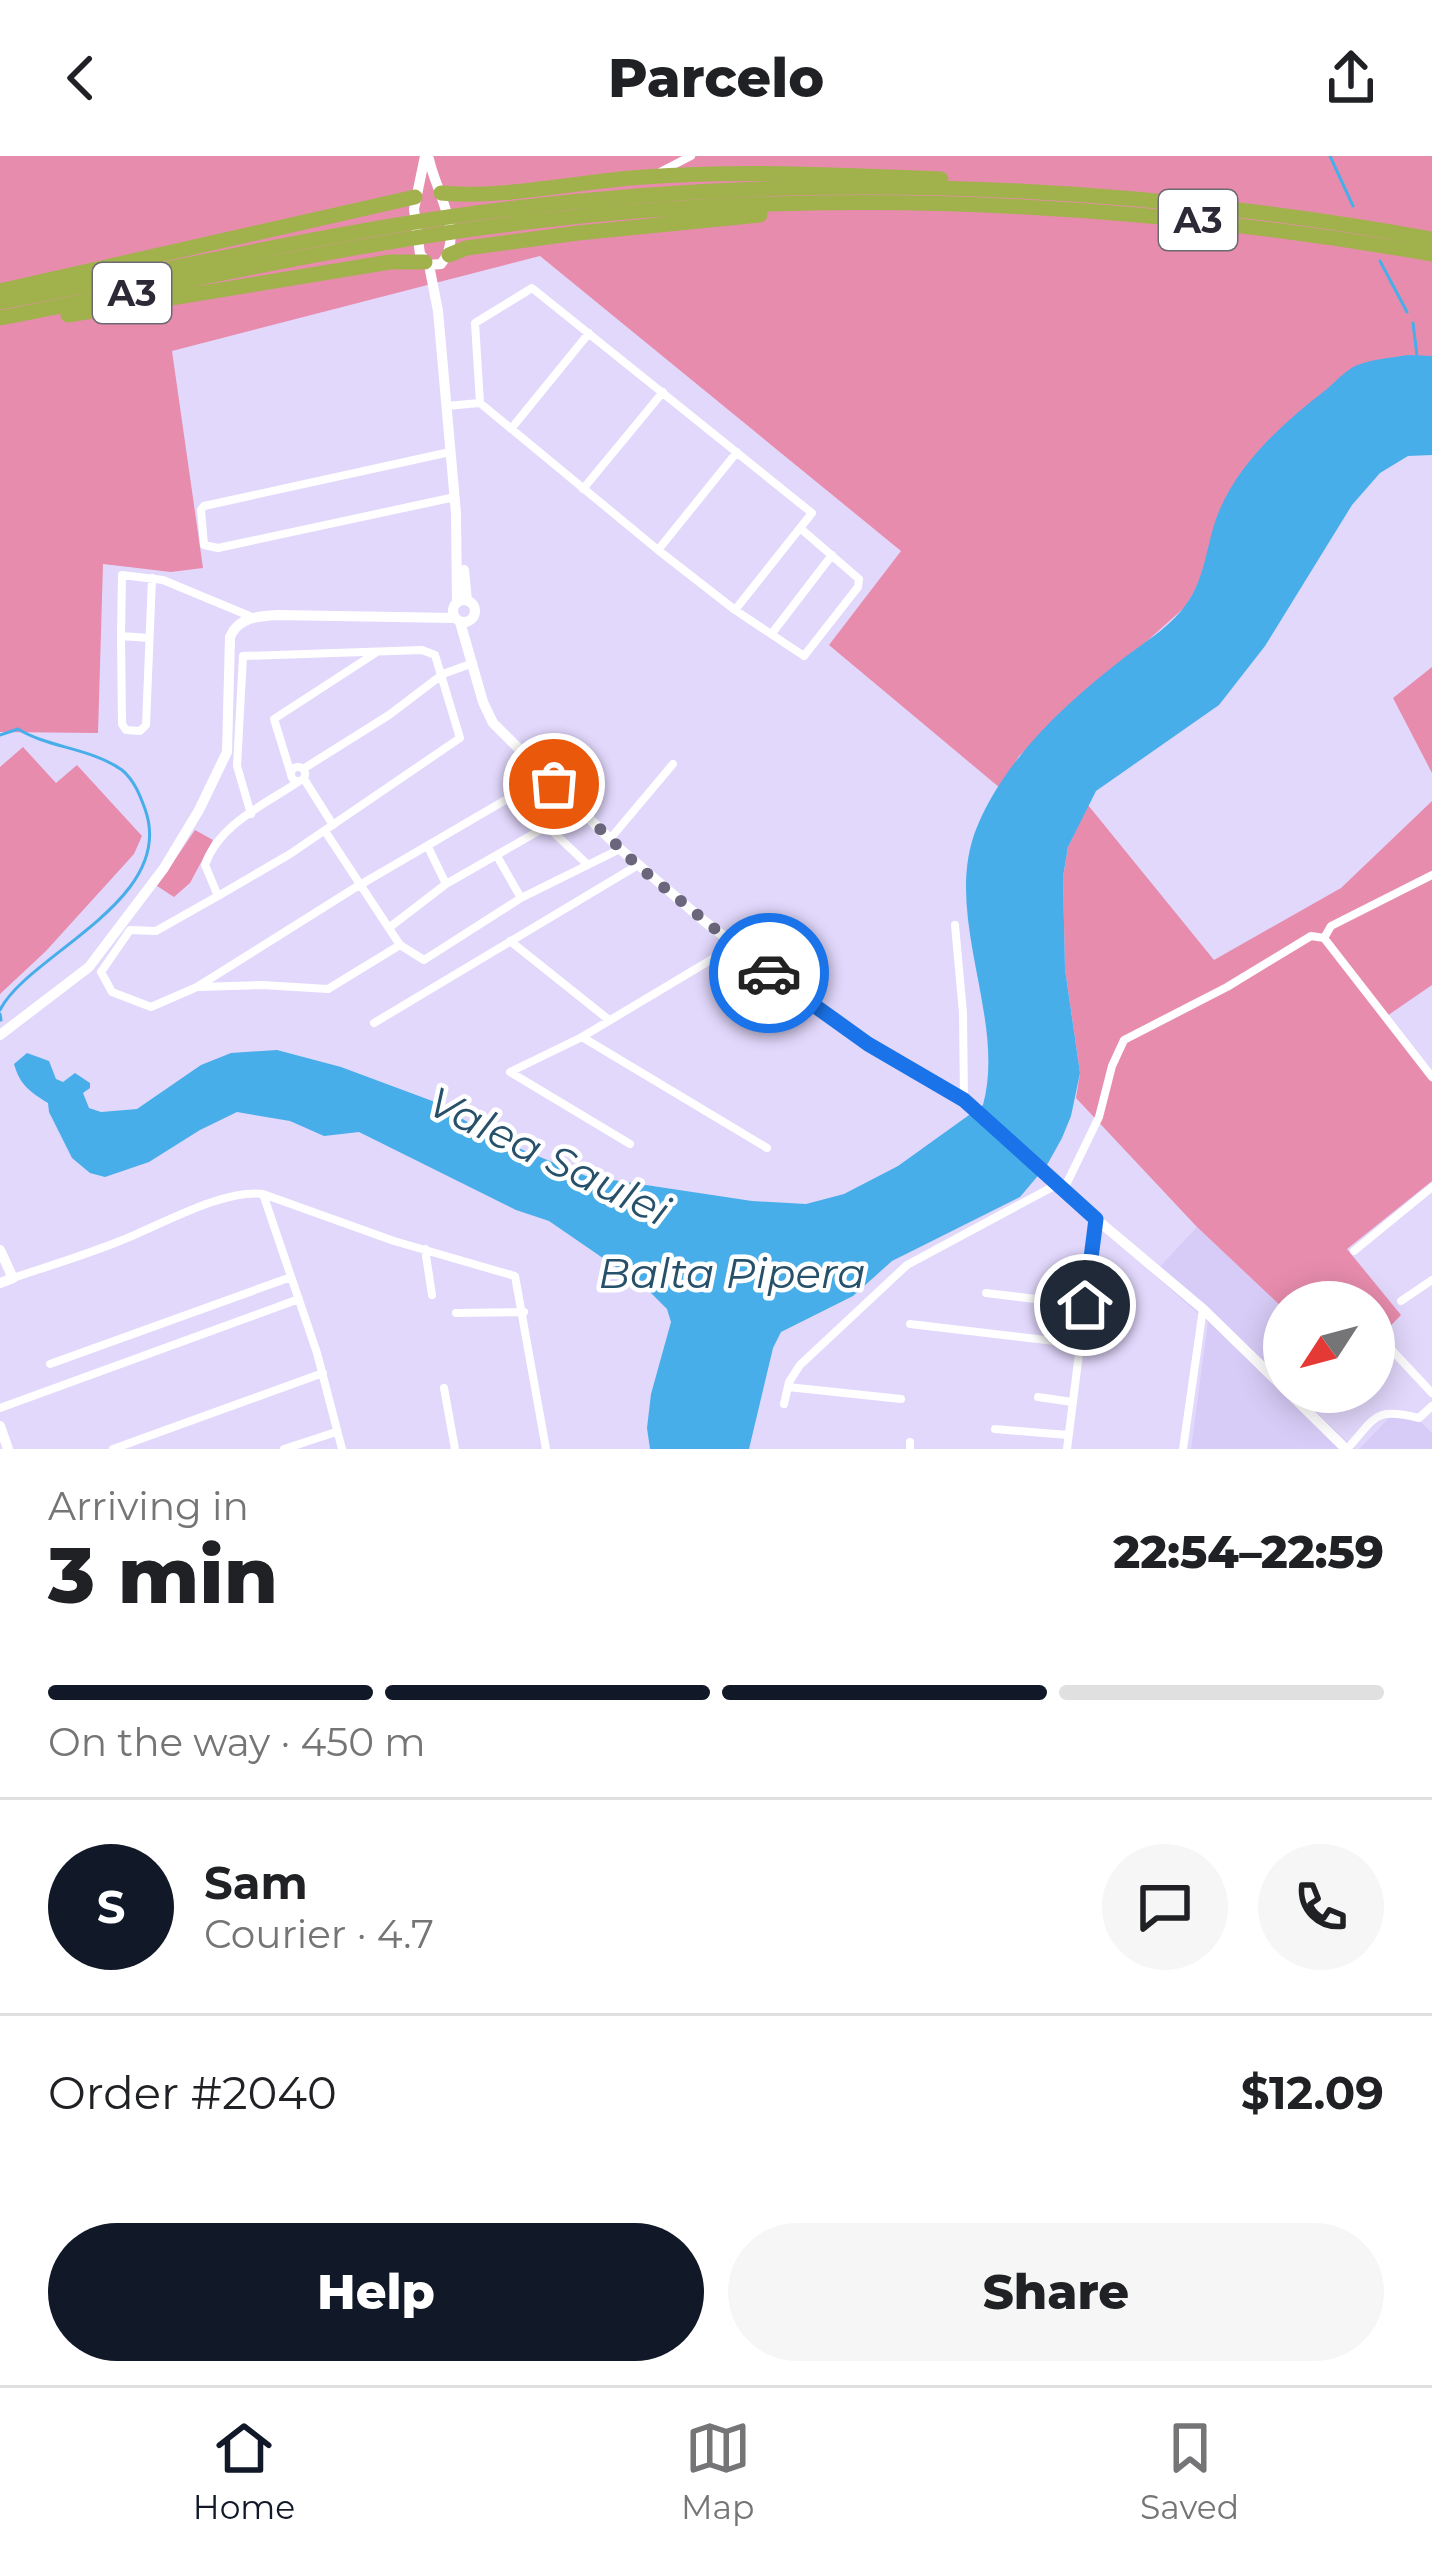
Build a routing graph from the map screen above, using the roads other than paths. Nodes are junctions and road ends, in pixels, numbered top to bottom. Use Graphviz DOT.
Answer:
graph roads {
  1 [pos="426,156"];
  2 [pos="691,156"];
  3 [pos="651,176"];
  4 [pos="440,191"];
  5 [pos="418,194"];
  6 [pos="1105,196"];
  7 [pos="962,204"];
  8 [pos="528,214"];
  9 [pos="1432,239"];
  10 [pos="302,250"];
  11 [pos="1432,254"];
  12 [pos="436,261"];
  13 [pos="0,291"];
  14 [pos="0,302"];
  15 [pos="0,321"];
  16 [pos="590,333"];
  17 [pos="663,392"];
  18 [pos="477,403"];
  19 [pos="446,406"];
  20 [pos="511,429"];
  21 [pos="450,452"];
  22 [pos="737,452"];
  23 [pos="583,489"];
  24 [pos="455,497"];
  25 [pos="800,528"];
  26 [pos="658,550"];
  27 [pos="832,555"];
  28 [pos="152,578"];
  29 [pos="460,603"];
  30 [pos="735,610"];
  31 [pos="254,617"];
  32 [pos="370,617"];
  33 [pos="461,621"];
  34 [pos="773,632"];
  35 [pos="121,636"];
  36 [pos="149,638"];
  37 [pos="467,644"];
  38 [pos="379,652"];
  39 [pos="473,663"];
  40 [pos="442,674"];
  41 [pos="673,764"];
  42 [pos="299,776"];
  43 [pos="251,814"];
  44 [pos="549,825"];
  45 [pos="329,828"];
  46 [pos="615,844"];
  47 [pos="428,847"];
  48 [pos="497,856"];
  49 [pos="586,864"];
  50 [pos="638,866"];
  51 [pos="1432,875"];
  52 [pos="446,884"];
  53 [pos="361,886"];
  54 [pos="218,896"];
  55 [pos="521,898"];
  56 [pos="955,925"];
  57 [pos="390,927"];
  58 [pos="1324,938"];
  59 [pos="511,941"];
  60 [pos="400,944"];
  61 [pos="734,946"];
  62 [pos="197,987"];
  63 [pos="609,1020"];
  64 [pos="374,1023"];
  65 [pos="0,1035"];
  66 [pos="582,1037"];
  67 [pos="1432,1055"];
  68 [pos="1421,1063"];
  69 [pos="1432,1077"];
  70 [pos="964,1100"];
  71 [pos="629,1144"];
  72 [pos="767,1148"];
  73 [pos="1432,1187"];
  74 [pos="1060,1188"];
  75 [pos="263,1193"];
  76 [pos="1096,1219"];
  77 [pos="0,1250"];
  78 [pos="425,1250"];
  79 [pos="1354,1251"];
  80 [pos="291,1277"];
  81 [pos="1432,1280"];
  82 [pos="6,1281"];
  83 [pos="986,1293"];
  84 [pos="432,1295"];
  85 [pos="299,1299"];
  86 [pos="1401,1301"];
  87 [pos="1085,1305"];
  88 [pos="1203,1309"];
  89 [pos="524,1312"];
  90 [pos="456,1313"];
  91 [pos="910,1324"];
  92 [pos="1080,1344"];
  93 [pos="1395,1353"];
  94 [pos="50,1364"];
  95 [pos="1263,1368"];
  96 [pos="323,1372"];
  97 [pos="788,1387"];
  98 [pos="444,1388"];
  99 [pos="1432,1393"];
  100 [pos="1038,1397"];
  101 [pos="901,1400"];
  102 [pos="1072,1402"];
  103 [pos="784,1404"];
  104 [pos="1432,1406"];
  105 [pos="0,1408"];
  106 [pos="1309,1413"];
  107 [pos="0,1426"];
  108 [pos="995,1429"];
  109 [pos="336,1432"];
  110 [pos="1068,1436"];
  111 [pos="1332,1436"];
  112 [pos="8,1449"];
  113 [pos="113,1449"];
  114 [pos="284,1449"];
  115 [pos="342,1449"];
  116 [pos="455,1449"];
  117 [pos="546,1449"];
  118 [pos="1066,1449"];
  119 [pos="1183,1449"];
  120 [pos="1327,1449"];
  121 [pos="1347,1449"];
  1 -- 4 [label="street"];
  1 -- 5 [label="street"];
  2 -- 3 [label="street"];
  3 -- 4 [label="highway"];
  3 -- 6 [label="highway"];
  4 -- 5 [label="street"];
  4 -- 12 [label="street"];
  5 -- 12 [label="street"];
  5 -- 13 [label="highway"];
  6 -- 8 [label="highway, A3"];
  6 -- 9 [label="highway, A3"];
  7 -- 8 [label="highway, A3"];
  7 -- 11 [label="highway, A3"];
  7 -- 12 [label="highway"];
  8 -- 10 [label="highway, A3"];
  10 -- 14 [label="highway, A3"];
  10 -- 15 [label="highway, A3"];
  12 -- 15 [label="highway"];
  12 -- 19 [label="street"];
  16 -- 17 [label="street"];
  16 -- 18 [label="street"];
  16 -- 20 [label="street"];
  17 -- 22 [label="street"];
  17 -- 23 [label="street"];
  18 -- 19 [label="street"];
  18 -- 20 [label="street"];
  19 -- 21 [label="street"];
  20 -- 23 [label="street"];
  21 -- 24 [label="street"];
  21 -- 24 [label="street"];
  22 -- 25 [label="street"];
  22 -- 26 [label="street"];
  23 -- 26 [label="street"];
  24 -- 29 [label="street"];
  25 -- 27 [label="street"];
  25 -- 30 [label="street"];
  26 -- 30 [label="street"];
  27 -- 34 [label="street"];
  27 -- 34 [label="street"];
  28 -- 31 [label="street"];
  28 -- 35 [label="street"];
  28 -- 36 [label="street"];
  29 -- 32 [label="street"];
  29 -- 33 [label="street"];
  29 -- 33 [label="street"];
  30 -- 34 [label="street"];
  31 -- 32 [label="street"];
  31 -- 65 [label="street"];
  32 -- 33 [label="street"];
  32 -- 37 [label="street"];
  33 -- 37 [label="street"];
  35 -- 36 [label="street"];
  35 -- 36 [label="street"];
  37 -- 39 [label="street"];
  38 -- 40 [label="street"];
  38 -- 42 [label="street"];
  38 -- 43 [label="street"];
  39 -- 40 [label="street"];
  39 -- 46 [label="street"];
  40 -- 42 [label="street"];
  40 -- 45 [label="street"];
  41 -- 46 [label="street"];
  42 -- 43 [label="street"];
  42 -- 45 [label="street"];
  43 -- 54 [label="street"];
  44 -- 47 [label="street"];
  44 -- 48 [label="street"];
  44 -- 49 [label="street"];
  45 -- 53 [label="street"];
  45 -- 54 [label="street"];
  46 -- 49 [label="street"];
  46 -- 50 [label="street"];
  47 -- 52 [label="street"];
  47 -- 53 [label="street"];
  48 -- 52 [label="street"];
  48 -- 55 [label="street"];
  49 -- 55 [label="street"];
  50 -- 59 [label="street"];
  50 -- 61 [label="street"];
  51 -- 58 [label="street"];
  52 -- 57 [label="street"];
  53 -- 57 [label="street"];
  53 -- 62 [label="street"];
  54 -- 62 [label="street"];
  55 -- 60 [label="street"];
  56 -- 70 [label="street"];
  57 -- 60 [label="street"];
  58 -- 68 [label="street"];
  58 -- 74 [label="street"];
  59 -- 63 [label="street"];
  59 -- 64 [label="street"];
  60 -- 62 [label="street"];
  61 -- 63 [label="street"];
  61 -- 70 [label="street"];
  63 -- 66 [label="street"];
  66 -- 71 [label="street"];
  66 -- 72 [label="street"];
  67 -- 68 [label="street"];
  68 -- 69 [label="street"];
  70 -- 74 [label="street"];
  73 -- 79 [label="street"];
  74 -- 76 [label="street"];
  74 -- 97 [label="street"];
  75 -- 78 [label="street"];
  75 -- 80 [label="street"];
  75 -- 82 [label="street"];
  76 -- 87 [label="street"];
  76 -- 88 [label="street"];
  77 -- 82 [label="street"];
  78 -- 84 [label="street"];
  78 -- 89 [label="street"];
  80 -- 85 [label="street"];
  80 -- 94 [label="street"];
  81 -- 86 [label="street"];
  83 -- 87 [label="street"];
  85 -- 96 [label="street"];
  85 -- 105 [label="street"];
  87 -- 92 [label="street"];
  88 -- 95 [label="street"];
  88 -- 119 [label="street"];
  89 -- 90 [label="street"];
  89 -- 117 [label="street"];
  91 -- 92 [label="street"];
  92 -- 102 [label="street"];
  93 -- 99 [label="street"];
  96 -- 109 [label="street"];
  96 -- 113 [label="street"];
  97 -- 101 [label="street"];
  97 -- 103 [label="street"];
  98 -- 116 [label="street"];
  100 -- 102 [label="street"];
  102 -- 110 [label="street"];
  104 -- 121 [label="street"];
  106 -- 111 [label="street"];
  107 -- 112 [label="street"];
  108 -- 110 [label="street"];
  109 -- 114 [label="street"];
  109 -- 115 [label="street"];
  110 -- 118 [label="street"];
  111 -- 120 [label="street"];
  111 -- 121 [label="street"];
}
